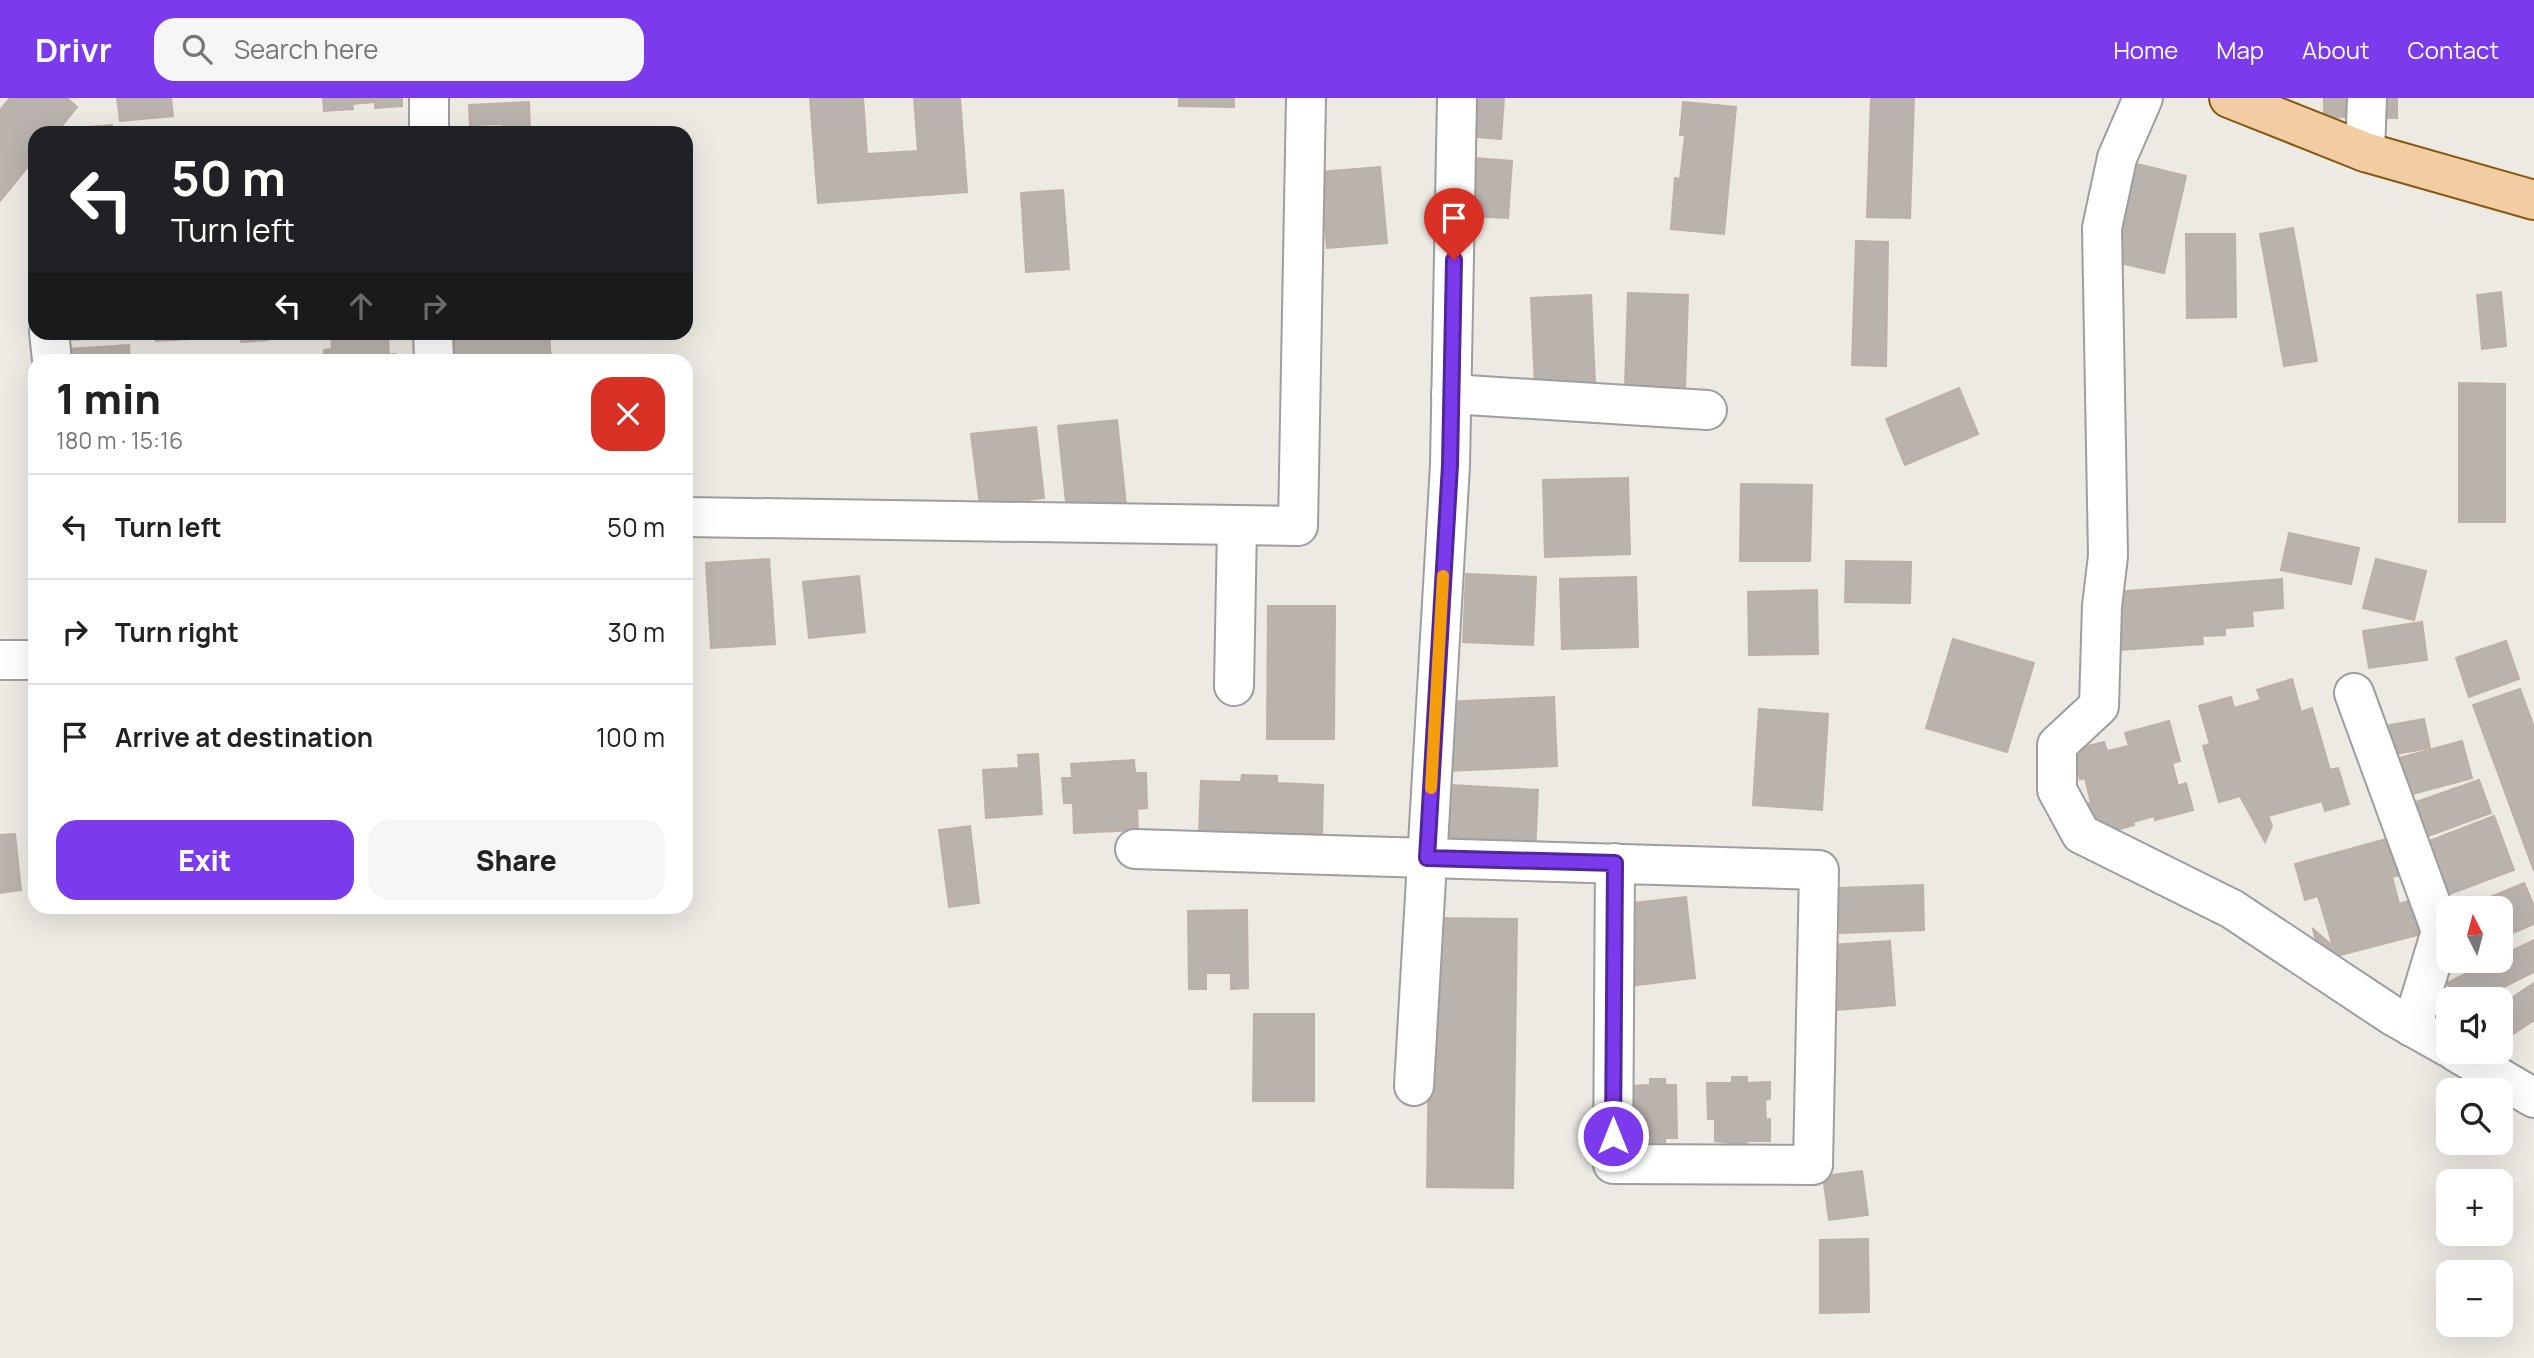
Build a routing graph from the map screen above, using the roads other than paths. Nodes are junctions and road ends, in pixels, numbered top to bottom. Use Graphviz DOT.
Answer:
graph roads {
  1 [pos="429,98"];
  2 [pos="1306,98"];
  3 [pos="1457,98"];
  4 [pos="2143,98"];
  5 [pos="2229,98"];
  6 [pos="2367,98"];
  7 [pos="429,126"];
  8 [pos="2365,152"];
  9 [pos="2534,200"];
  10 [pos="1451,394"];
  11 [pos="1707,410"];
  12 [pos="693,517"];
  13 [pos="1237,525"];
  14 [pos="0,660"];
  15 [pos="28,660"];
  16 [pos="1234,685"];
  17 [pos="2354,693"];
  18 [pos="1135,849"];
  19 [pos="1427,858"];
  20 [pos="1615,863"];
  21 [pos="2412,1027"];
  22 [pos="2436,1041"];
  23 [pos="2476,1064"];
  24 [pos="1414,1086"];
  25 [pos="2534,1098"];
  1 -- 7 [label="street"];
  2 -- 13 [label="street"];
  3 -- 10 [label="street"];
  4 -- 21 [label="street"];
  5 -- 8 [label="main road"];
  6 -- 8 [label="street"];
  8 -- 9 [label="main road"];
  10 -- 11 [label="street"];
  10 -- 19 [label="street"];
  12 -- 13 [label="street"];
  13 -- 16 [label="street"];
  14 -- 15 [label="street"];
  17 -- 21 [label="street"];
  18 -- 19 [label="street"];
  19 -- 20 [label="street"];
  19 -- 24 [label="street"];
  20 -- 20 [label="street"];
  21 -- 22 [label="street"];
  23 -- 25 [label="street"];
}
